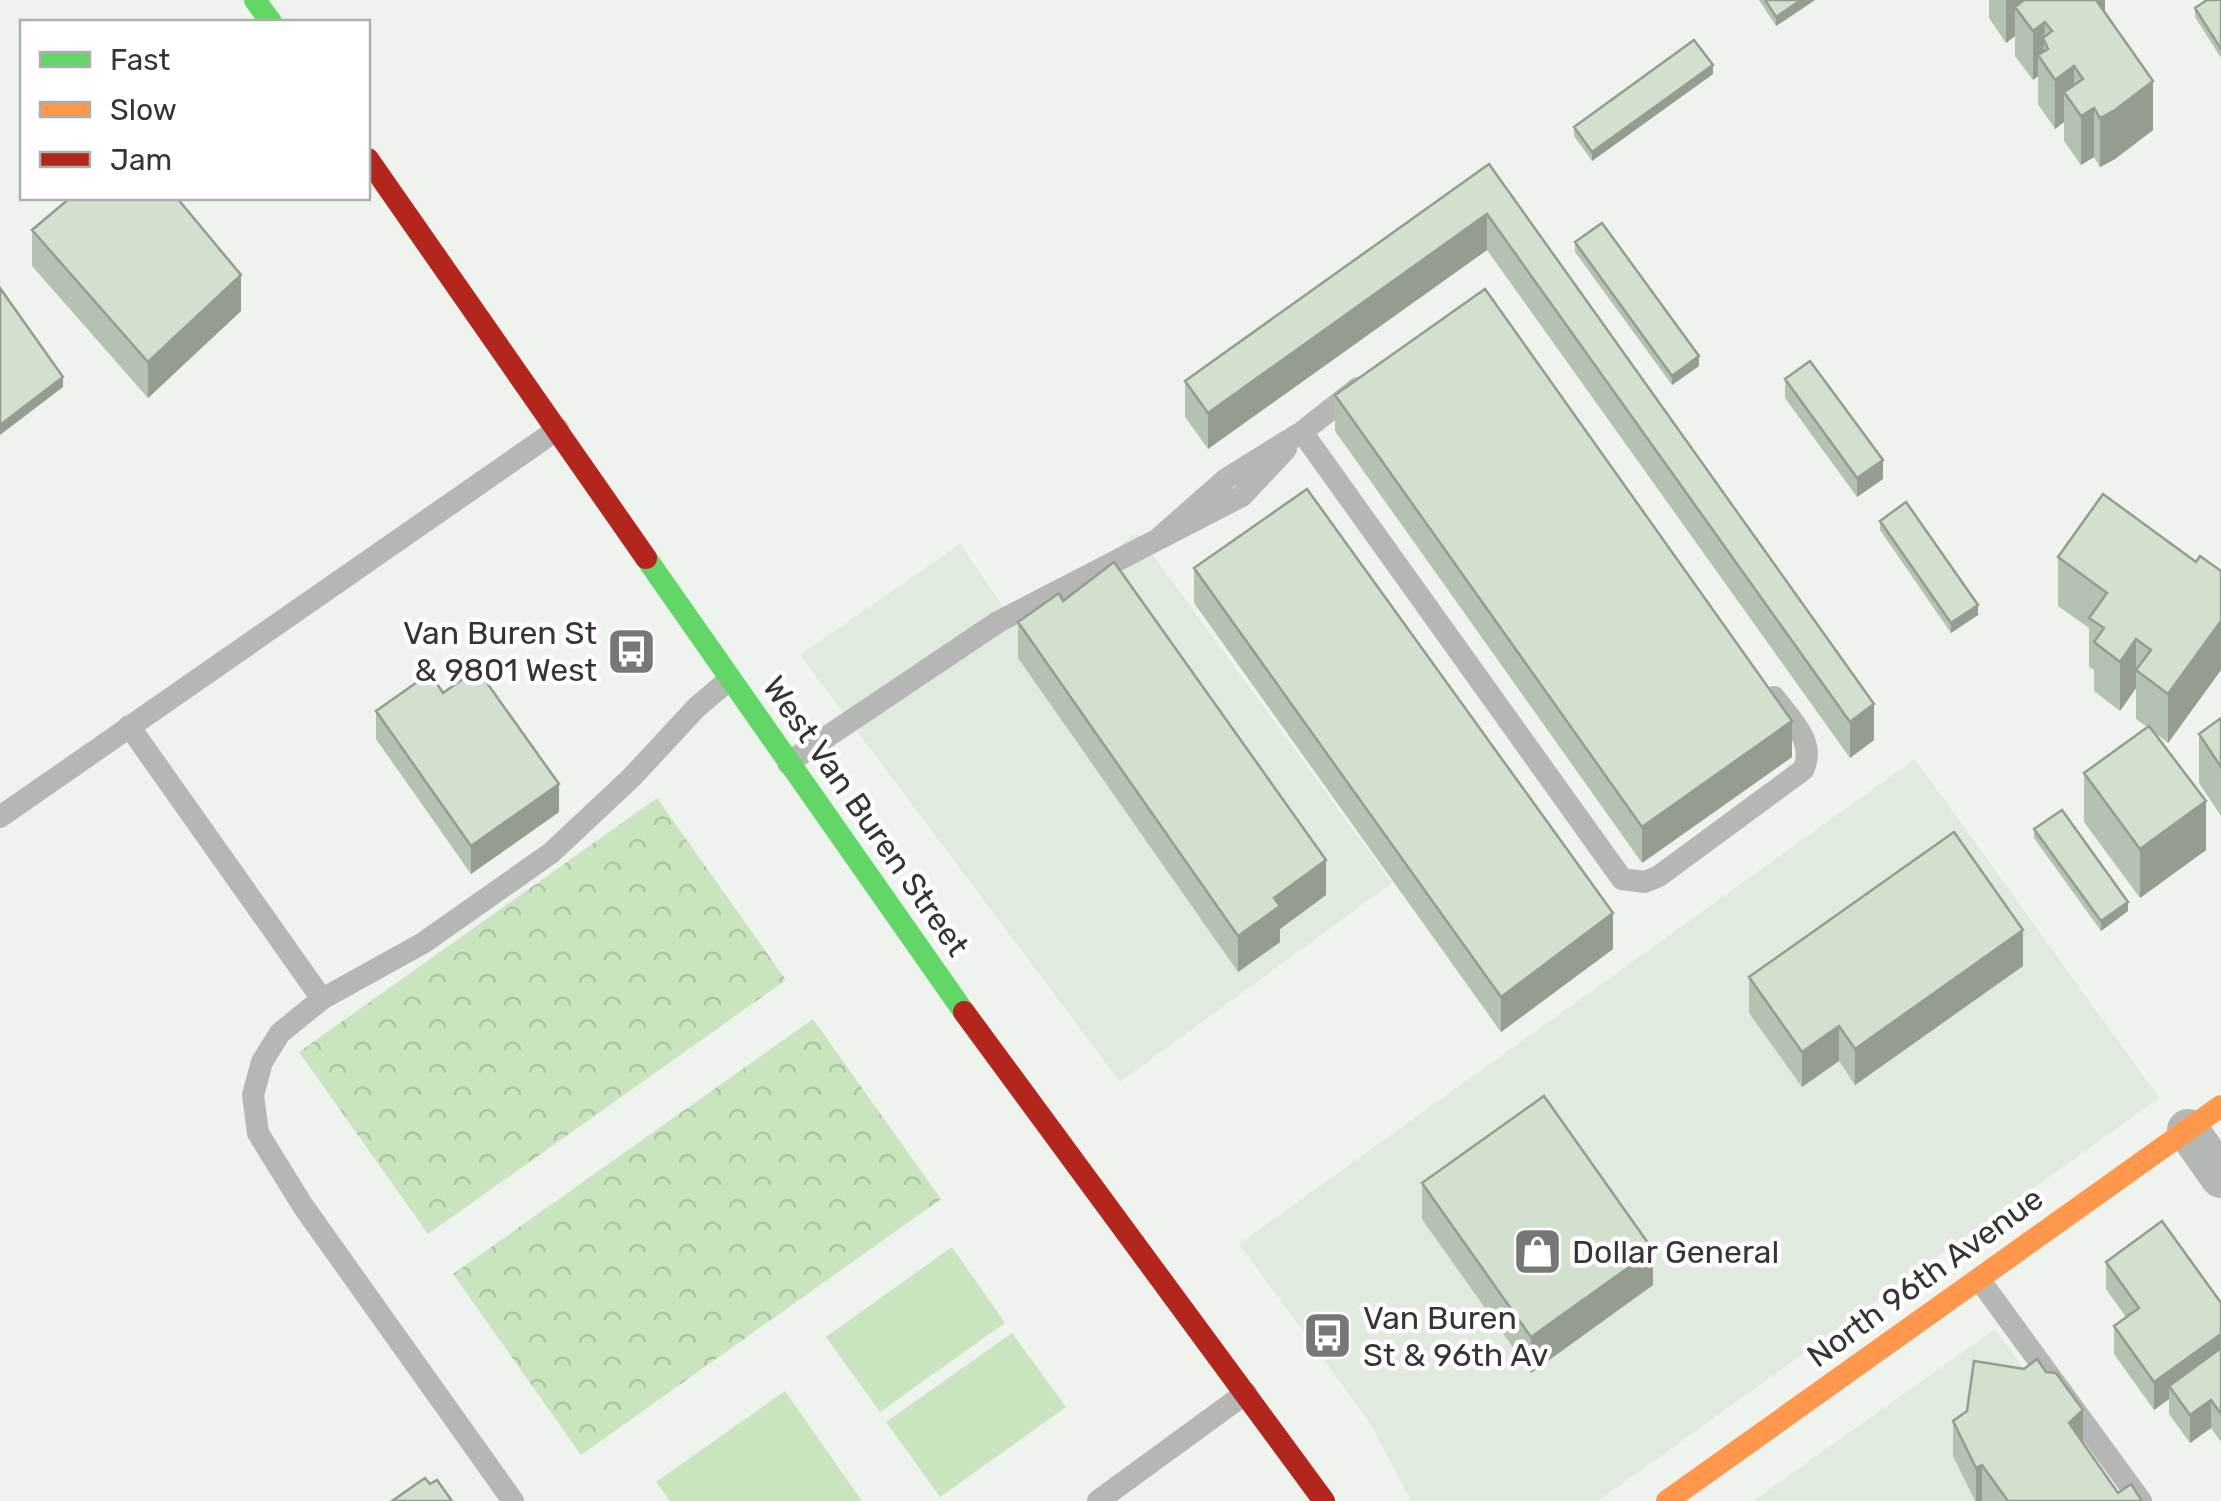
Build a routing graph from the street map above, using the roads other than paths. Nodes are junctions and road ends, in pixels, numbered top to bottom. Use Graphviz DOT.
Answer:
graph roads {
  1 [pos="370,162"];
  2 [pos="1379,372"];
  3 [pos="558,429"];
  4 [pos="1302,432"];
  5 [pos="1759,676"];
  6 [pos="729,680"];
  7 [pos="130,726"];
  8 [pos="788,763"];
  9 [pos="0,817"];
  10 [pos="322,1000"];
  11 [pos="2204,1118"];
  12 [pos="2221,1177"];
  13 [pos="1979,1279"];
  14 [pos="1246,1393"];
  15 [pos="513,1501"];
  16 [pos="1098,1501"];
  17 [pos="1324,1501"];
  18 [pos="1667,1501"];
  19 [pos="2141,1501"];
  1 -- 3 [label="main road, West Van Buren Street"];
  2 -- 4 [label="lane"];
  3 -- 6 [label="main road, West Van Buren Street"];
  3 -- 7 [label="lane"];
  4 -- 5 [label="lane"];
  4 -- 8 [label="lane"];
  6 -- 8 [label="main road, West Van Buren Street"];
  6 -- 10 [label="lane"];
  7 -- 9 [label="lane"];
  7 -- 10 [label="lane"];
  8 -- 14 [label="main road, West Van Buren Street"];
  10 -- 15 [label="lane"];
  11 -- 12 [label="street"];
  11 -- 13 [label="main road, North 96th Avenue"];
  13 -- 18 [label="main road, North 96th Avenue"];
  13 -- 19 [label="lane"];
  14 -- 16 [label="lane"];
  14 -- 17 [label="main road, West Van Buren Street"];
}
